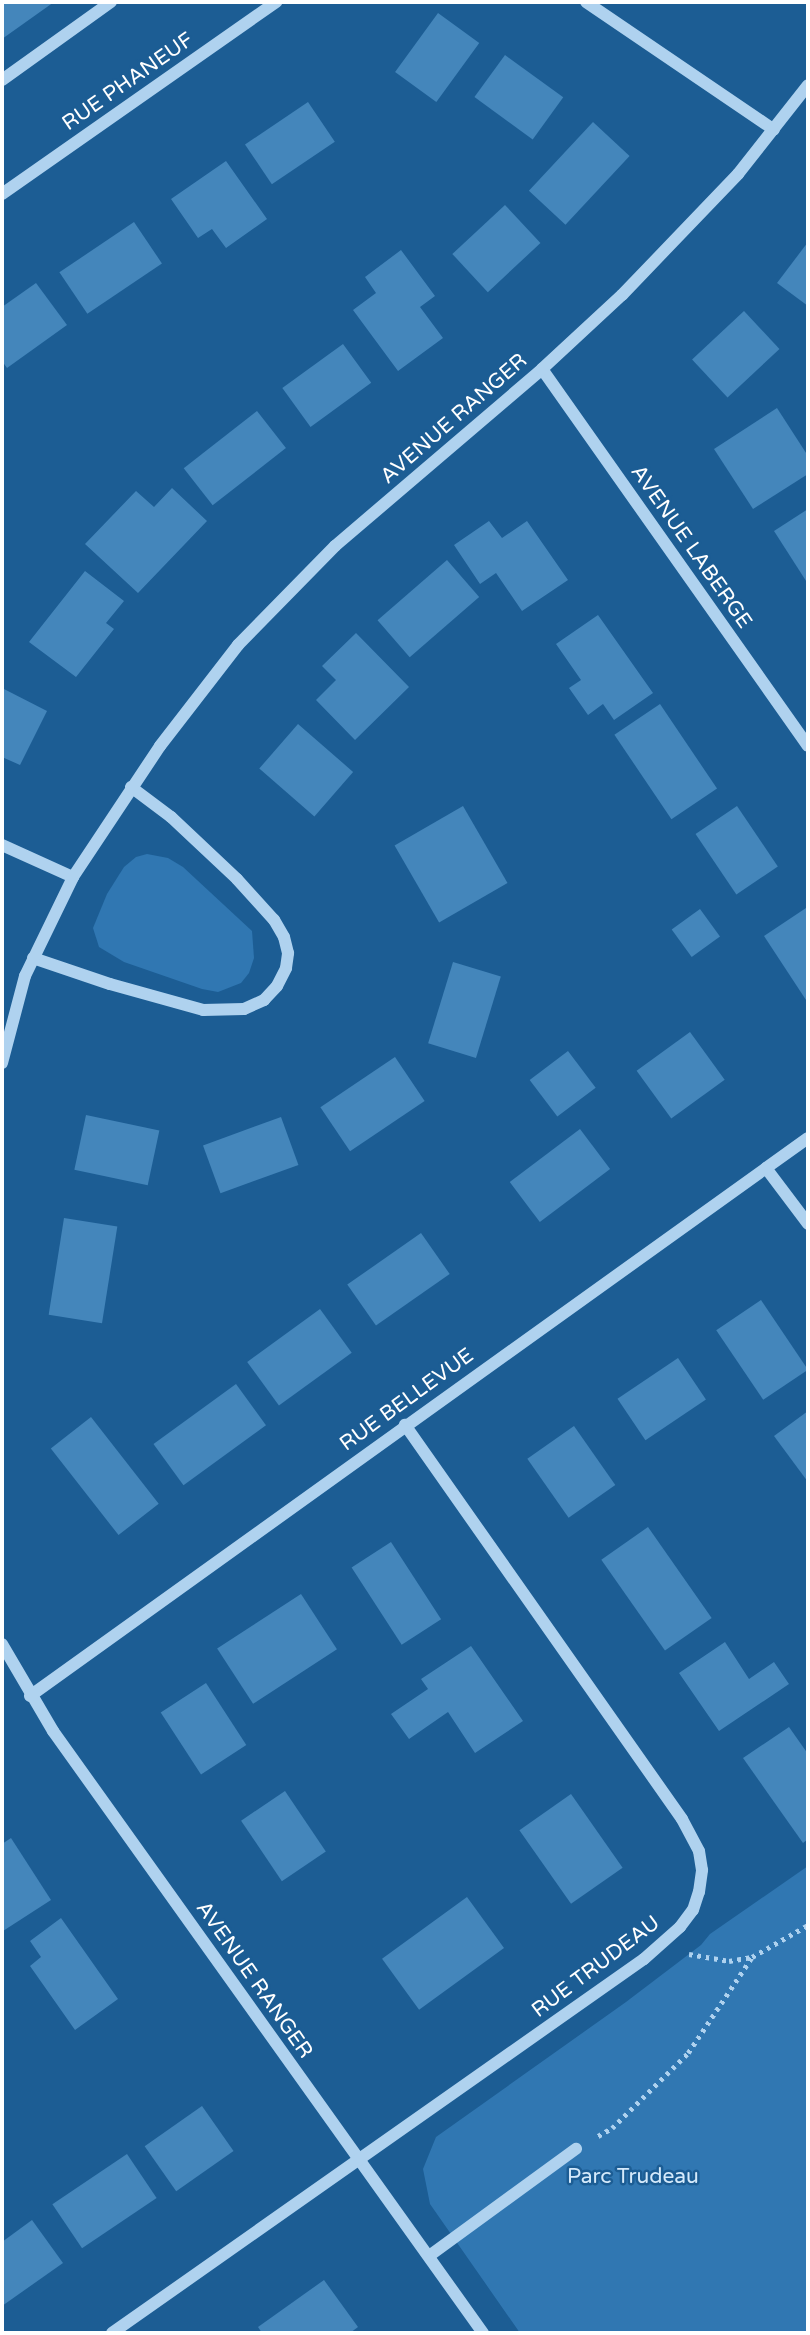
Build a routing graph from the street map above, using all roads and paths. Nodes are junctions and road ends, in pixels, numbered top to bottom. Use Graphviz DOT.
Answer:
graph roads {
  1 [pos="111,2"];
  2 [pos="276,2"];
  3 [pos="586,2"];
  4 [pos="2,80"];
  5 [pos="808,85"];
  6 [pos="774,130"];
  7 [pos="2,194"];
  8 [pos="542,369"];
  9 [pos="808,746"];
  10 [pos="131,787"];
  11 [pos="2,845"];
  12 [pos="73,877"];
  13 [pos="33,958"];
  14 [pos="2,1063"];
  15 [pos="808,1138"];
  16 [pos="766,1168"];
  17 [pos="808,1224"];
  18 [pos="405,1425"];
  19 [pos="2,1644"];
  20 [pos="30,1696"];
  21 [pos="808,1925"];
  22 [pos="665,1942"];
  23 [pos="752,1957"];
  24 [pos="576,2149"];
  25 [pos="360,2159"];
  26 [pos="429,2256"];
  27 [pos="112,2333"];
  28 [pos="483,2333"];
  1 -- 4 [label="street"];
  2 -- 7 [label="street, RUE PHANEUF"];
  3 -- 6 [label="street"];
  5 -- 6 [label="street, AVENUE RANGER"];
  6 -- 8 [label="street, AVENUE RANGER"];
  8 -- 9 [label="street, AVENUE LABERGE"];
  8 -- 10 [label="street, AVENUE RANGER"];
  10 -- 12 [label="street, AVENUE RANGER"];
  10 -- 13 [label="street"];
  11 -- 12 [label="street"];
  12 -- 13 [label="street, AVENUE RANGER"];
  13 -- 14 [label="street, AVENUE RANGER"];
  15 -- 16 [label="street, RUE BELLEVUE"];
  16 -- 17 [label="street"];
  16 -- 18 [label="street, RUE BELLEVUE"];
  18 -- 20 [label="street, RUE BELLEVUE"];
  18 -- 22 [label="street, RUE TRUDEAU"];
  19 -- 20 [label="street, AVENUE RANGER"];
  20 -- 25 [label="street, AVENUE RANGER"];
  21 -- 23 [label="path"];
  22 -- 23 [label="path"];
  22 -- 25 [label="street, RUE TRUDEAU"];
  23 -- 24 [label="path"];
  24 -- 26 [label="street"];
  25 -- 26 [label="street, AVENUE RANGER"];
  25 -- 27 [label="street, RUE TRUDEAU"];
  26 -- 28 [label="street, AVENUE RANGER"];
}
